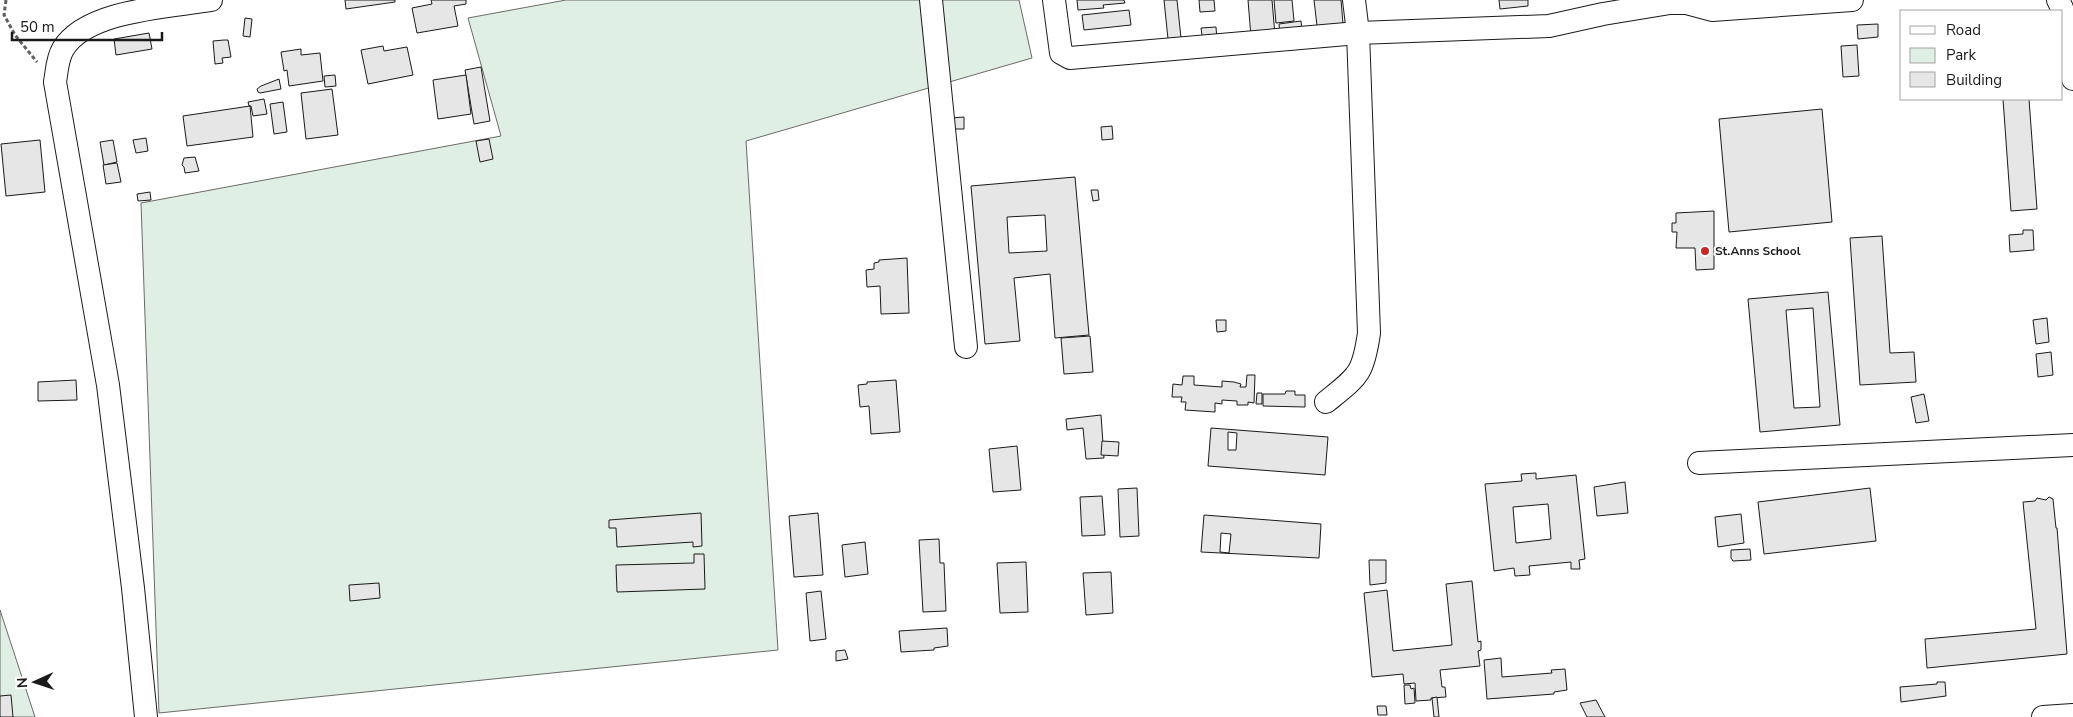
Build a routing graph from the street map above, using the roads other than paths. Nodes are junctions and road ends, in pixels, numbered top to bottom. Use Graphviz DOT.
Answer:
graph roads {
  1 [pos="211,0"];
  2 [pos="931,0"];
  3 [pos="1054,0"];
  4 [pos="1354,0"];
  5 [pos="1852,0"];
  6 [pos="1711,5"];
  7 [pos="2063,12"];
  8 [pos="1358,33"];
  9 [pos="2073,79"];
  10 [pos="966,347"];
  11 [pos="1326,402"];
  12 [pos="2073,445"];
  13 [pos="1699,463"];
  14 [pos="2073,715"];
  15 [pos="146,717"];
  16 [pos="2043,717"];
  1 -- 15 [label="street"];
  2 -- 10 [label="street"];
  3 -- 8 [label="street"];
  4 -- 8 [label="street"];
  5 -- 6 [label="street"];
  6 -- 8 [label="street"];
  7 -- 9 [label="street"];
  8 -- 11 [label="street"];
  12 -- 13 [label="street"];
  14 -- 16 [label="street"];
}
